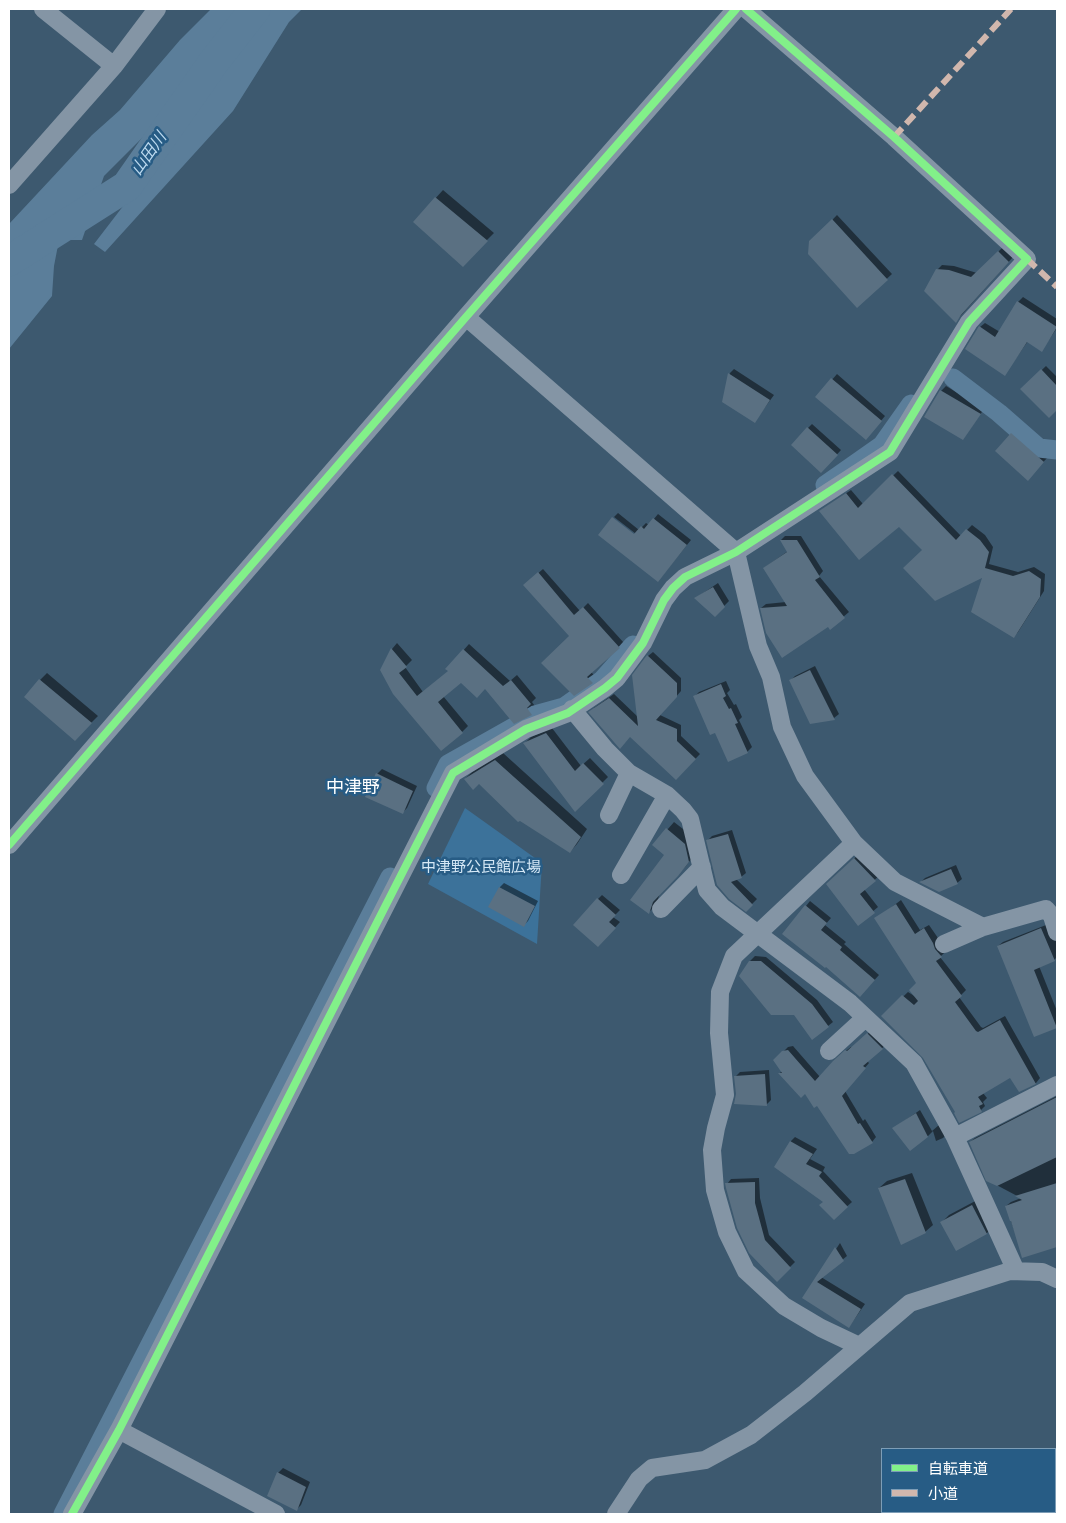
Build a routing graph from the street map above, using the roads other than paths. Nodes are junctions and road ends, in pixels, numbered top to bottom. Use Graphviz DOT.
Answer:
graph roads {
  1 [pos="43,9"];
  2 [pos="157,9"];
  3 [pos="736,9"];
  4 [pos="746,9"];
  5 [pos="114,66"];
  6 [pos="9,186"];
  7 [pos="466,317"];
  8 [pos="736,552"];
  9 [pos="572,710"];
  10 [pos="629,773"];
  11 [pos="667,794"];
  12 [pos="609,815"];
  13 [pos="854,843"];
  14 [pos="9,844"];
  15 [pos="702,867"];
  16 [pos="621,875"];
  17 [pos="661,909"];
  18 [pos="983,927"];
  19 [pos="1057,932"];
  20 [pos="757,934"];
  21 [pos="944,944"];
  22 [pos="865,1018"];
  23 [pos="829,1051"];
  24 [pos="1057,1084"];
  25 [pos="955,1138"];
  26 [pos="1016,1271"];
  27 [pos="1052,1271"];
  28 [pos="859,1346"];
  29 [pos="119,1430"];
  30 [pos="72,1514"];
  31 [pos="276,1514"];
  32 [pos="616,1514"];
  1 -- 5 [label="street"];
  2 -- 5 [label="street"];
  3 -- 7 [label="street"];
  4 -- 8 [label="street"];
  5 -- 6 [label="street"];
  7 -- 8 [label="street"];
  7 -- 14 [label="street"];
  8 -- 9 [label="street"];
  8 -- 13 [label="street"];
  9 -- 10 [label="street"];
  9 -- 29 [label="street"];
  10 -- 11 [label="street"];
  10 -- 12 [label="street"];
  11 -- 15 [label="street"];
  11 -- 16 [label="street"];
  13 -- 18 [label="street"];
  13 -- 20 [label="street"];
  15 -- 17 [label="street"];
  15 -- 20 [label="street"];
  18 -- 19 [label="street"];
  18 -- 21 [label="street"];
  20 -- 22 [label="street"];
  20 -- 28 [label="street"];
  22 -- 23 [label="street"];
  22 -- 25 [label="street"];
  24 -- 25 [label="street"];
  25 -- 26 [label="street"];
  26 -- 27 [label="street"];
  26 -- 28 [label="street"];
  28 -- 32 [label="street"];
  29 -- 30 [label="street"];
  29 -- 31 [label="street"];
}
